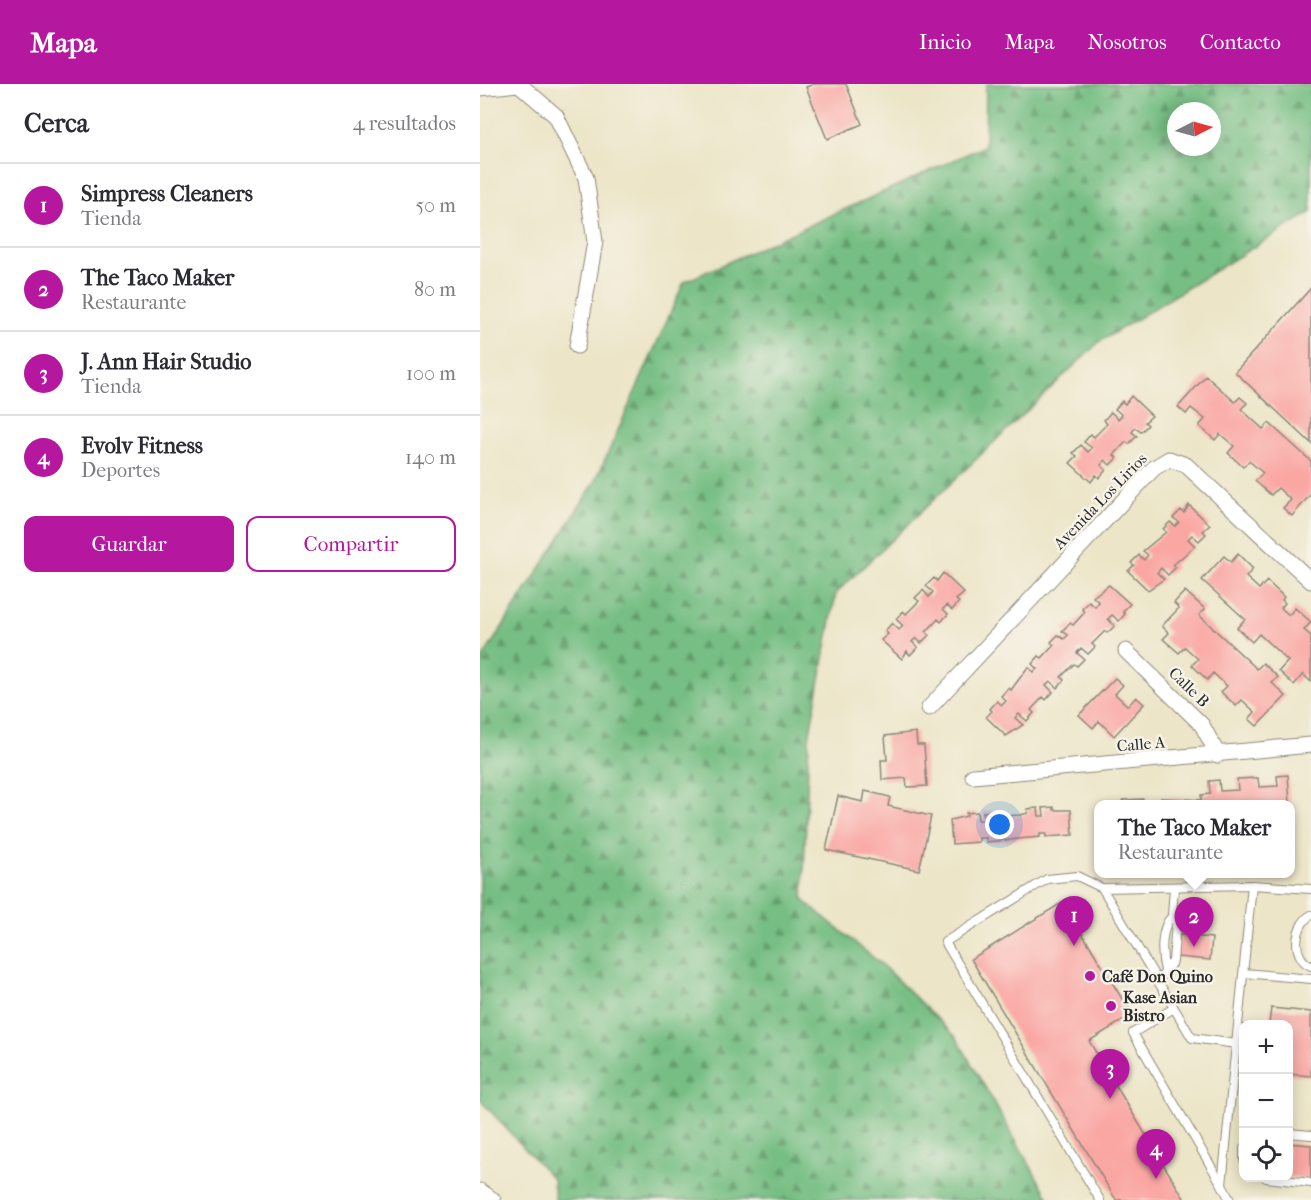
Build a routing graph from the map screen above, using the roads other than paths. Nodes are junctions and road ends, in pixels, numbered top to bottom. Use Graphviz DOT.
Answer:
graph roads {
  1 [pos="519,84"];
  2 [pos="480,88"];
  3 [pos="577,346"];
  4 [pos="1311,581"];
  5 [pos="1126,651"];
  6 [pos="929,708"];
  7 [pos="1311,745"];
  8 [pos="1218,755"];
  9 [pos="973,776"];
  10 [pos="1252,885"];
  11 [pos="1174,887"];
  12 [pos="1102,888"];
  13 [pos="1311,889"];
  14 [pos="1311,915"];
  15 [pos="1311,966"];
  16 [pos="1244,973"];
  17 [pos="1311,979"];
  18 [pos="1158,982"];
  19 [pos="1174,1008"];
  20 [pos="1237,1044"];
  21 [pos="1293,1133"];
  22 [pos="1311,1135"];
  23 [pos="1293,1181"];
  24 [pos="1311,1183"];
  25 [pos="1222,1185"];
  26 [pos="480,1191"];
  27 [pos="493,1200"];
  28 [pos="1100,1200"];
  29 [pos="1230,1200"];
  1 -- 2 [label="street"];
  1 -- 3 [label="street"];
  4 -- 6 [label="street, Avenida Los Lirios"];
  5 -- 8 [label="street, Calle B"];
  7 -- 8 [label="street, Calle A"];
  8 -- 9 [label="street, Calle A"];
  10 -- 11 [label="lane"];
  10 -- 13 [label="lane"];
  10 -- 16 [label="lane"];
  11 -- 12 [label="lane"];
  11 -- 18 [label="lane"];
  12 -- 18 [label="lane"];
  12 -- 28 [label="lane"];
  14 -- 15 [label="lane"];
  16 -- 17 [label="lane"];
  16 -- 20 [label="lane"];
  18 -- 19 [label="lane"];
  19 -- 20 [label="lane"];
  19 -- 25 [label="lane"];
  20 -- 25 [label="lane"];
  21 -- 22 [label="lane"];
  23 -- 24 [label="lane"];
  25 -- 29 [label="lane"];
  26 -- 27 [label="street"];
}
